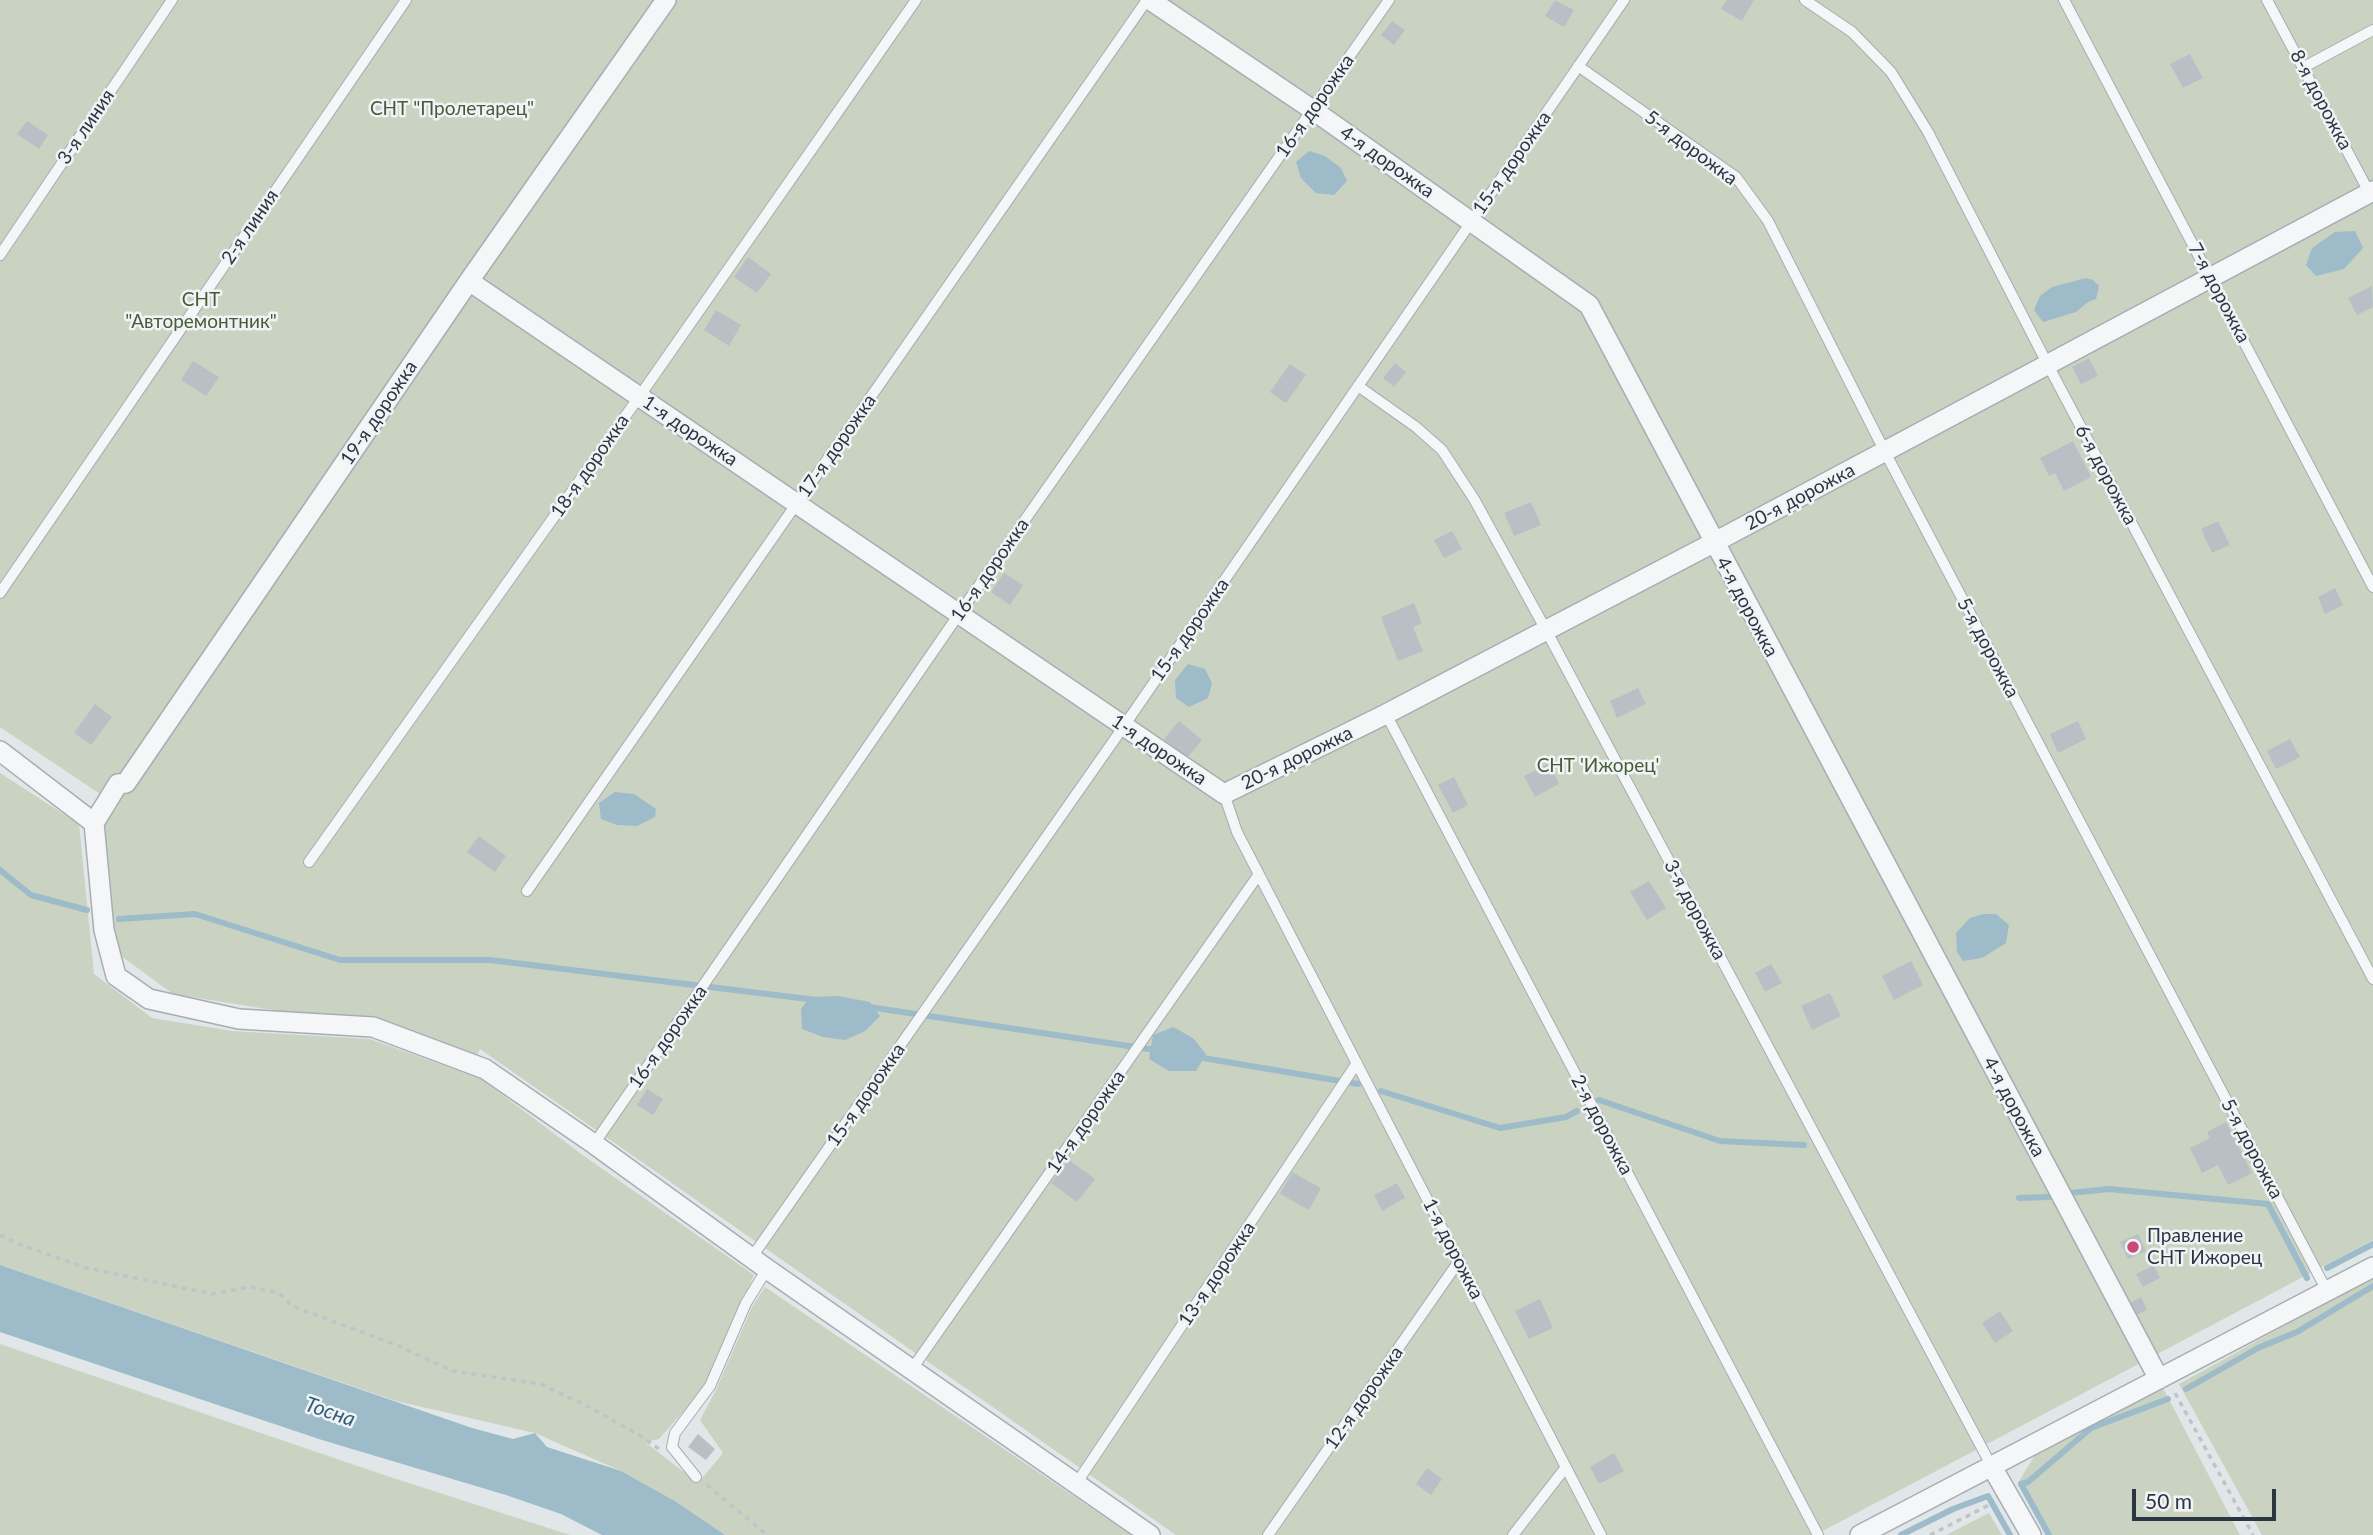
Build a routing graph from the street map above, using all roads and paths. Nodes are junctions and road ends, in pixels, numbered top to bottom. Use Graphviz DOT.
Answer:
graph roads {
  1 [pos="172,0"];
  2 [pos="406,0"];
  3 [pos="666,0"];
  4 [pos="916,0"];
  5 [pos="1148,0"];
  6 [pos="1389,0"];
  7 [pos="1624,0"];
  8 [pos="1805,0"];
  9 [pos="2064,0"];
  10 [pos="2267,0"];
  11 [pos="2373,30"];
  12 [pos="1578,66"];
  13 [pos="2304,67"];
  14 [pos="1313,110"];
  15 [pos="2372,195"];
  16 [pos="1471,222"];
  17 [pos="0,255"];
  18 [pos="2211,278"];
  19 [pos="470,281"];
  20 [pos="2048,365"];
  21 [pos="1357,386"];
  22 [pos="639,397"];
  23 [pos="1885,452"];
  24 [pos="797,504"];
  25 [pos="1713,543"];
  26 [pos="2373,587"];
  27 [pos="0,593"];
  28 [pos="959,614"];
  29 [pos="1546,630"];
  30 [pos="1386,714"];
  31 [pos="1124,726"];
  32 [pos="0,751"];
  33 [pos="1224,794"];
  34 [pos="94,823"];
  35 [pos="309,862"];
  36 [pos="1259,874"];
  37 [pos="527,891"];
  38 [pos="2373,979"];
  39 [pos="1354,1067"];
  40 [pos="594,1144"];
  41 [pos="0,1235"];
  42 [pos="1460,1261"];
  43 [pos="760,1263"];
  44 [pos="2373,1267"];
  45 [pos="2327,1291"];
  46 [pos="912,1369"];
  47 [pos="2159,1379"];
  48 [pos="2175,1392"];
  49 [pos="664,1453"];
  50 [pos="1566,1467"];
  51 [pos="1992,1467"];
  52 [pos="696,1477"];
  53 [pos="1076,1484"];
  54 [pos="1983,1508"];
  55 [pos="767,1535"];
  56 [pos="1150,1535"];
  57 [pos="1268,1535"];
  58 [pos="1513,1535"];
  59 [pos="1601,1535"];
  60 [pos="1818,1535"];
  61 [pos="1860,1535"];
  62 [pos="1930,1535"];
  63 [pos="2031,1535"];
  64 [pos="2253,1535"];
  1 -- 17 [label="lane, 3-я линия"];
  2 -- 27 [label="lane, 2-я линия"];
  3 -- 19 [label="street, 19-я дорожка"];
  4 -- 22 [label="lane, 18-я дорожка"];
  5 -- 14 [label="street, 4-я дорожка"];
  5 -- 24 [label="lane, 17-я дорожка"];
  6 -- 14 [label="lane, 16-я дорожка"];
  7 -- 12 [label="lane, 15-я дорожка"];
  8 -- 20 [label="lane, 6-я дорожка"];
  9 -- 18 [label="lane, 7-я дорожка"];
  10 -- 13 [label="lane, 8-я дорожка"];
  11 -- 13 [label="lane"];
  12 -- 16 [label="lane, 15-я дорожка"];
  12 -- 23 [label="lane, 5-я дорожка"];
  13 -- 15 [label="lane, 8-я дорожка"];
  14 -- 16 [label="street, 4-я дорожка"];
  14 -- 28 [label="lane, 16-я дорожка"];
  15 -- 18 [label="street, 20-я дорожка"];
  16 -- 21 [label="lane, 15-я дорожка"];
  16 -- 25 [label="street, 4-я дорожка"];
  18 -- 20 [label="street, 20-я дорожка"];
  18 -- 26 [label="lane, 7-я дорожка"];
  19 -- 22 [label="street, 1-я дорожка"];
  19 -- 34 [label="street, 19-я дорожка"];
  20 -- 23 [label="street, 20-я дорожка"];
  20 -- 38 [label="lane, 6-я дорожка"];
  21 -- 29 [label="lane, 3-я дорожка"];
  21 -- 31 [label="lane, 15-я дорожка"];
  22 -- 24 [label="street, 1-я дорожка"];
  22 -- 35 [label="lane, 18-я дорожка"];
  23 -- 25 [label="street, 20-я дорожка"];
  23 -- 45 [label="lane, 5-я дорожка"];
  24 -- 28 [label="street, 1-я дорожка"];
  24 -- 37 [label="lane, 17-я дорожка"];
  25 -- 29 [label="street, 20-я дорожка"];
  25 -- 47 [label="street, 4-я дорожка"];
  28 -- 31 [label="street, 1-я дорожка"];
  28 -- 40 [label="lane, 16-я дорожка"];
  29 -- 30 [label="street, 20-я дорожка"];
  29 -- 51 [label="lane, 3-я дорожка"];
  30 -- 33 [label="street, 20-я дорожка"];
  30 -- 60 [label="lane, 2-я дорожка"];
  31 -- 33 [label="street, 1-я дорожка"];
  31 -- 43 [label="lane, 15-я дорожка"];
  32 -- 34 [label="street"];
  33 -- 36 [label="lane, 1-я дорожка"];
  34 -- 40 [label="street"];
  36 -- 39 [label="lane, 1-я дорожка"];
  36 -- 46 [label="lane, 14-я дорожка"];
  39 -- 42 [label="lane, 1-я дорожка"];
  39 -- 53 [label="lane, 13-я дорожка"];
  40 -- 43 [label="street"];
  41 -- 49 [label="path"];
  42 -- 50 [label="lane, 1-я дорожка"];
  42 -- 57 [label="lane, 12-я дорожка"];
  43 -- 46 [label="street"];
  43 -- 52 [label="lane, 15-я дорожка"];
  44 -- 45 [label="street"];
  45 -- 47 [label="street"];
  46 -- 53 [label="street"];
  47 -- 51 [label="street"];
  48 -- 64 [label="path"];
  50 -- 58 [label="lane"];
  50 -- 59 [label="lane, 1-я дорожка"];
  51 -- 61 [label="street"];
  51 -- 63 [label="street"];
  52 -- 55 [label="path"];
  53 -- 56 [label="street"];
  54 -- 62 [label="path"];
}
